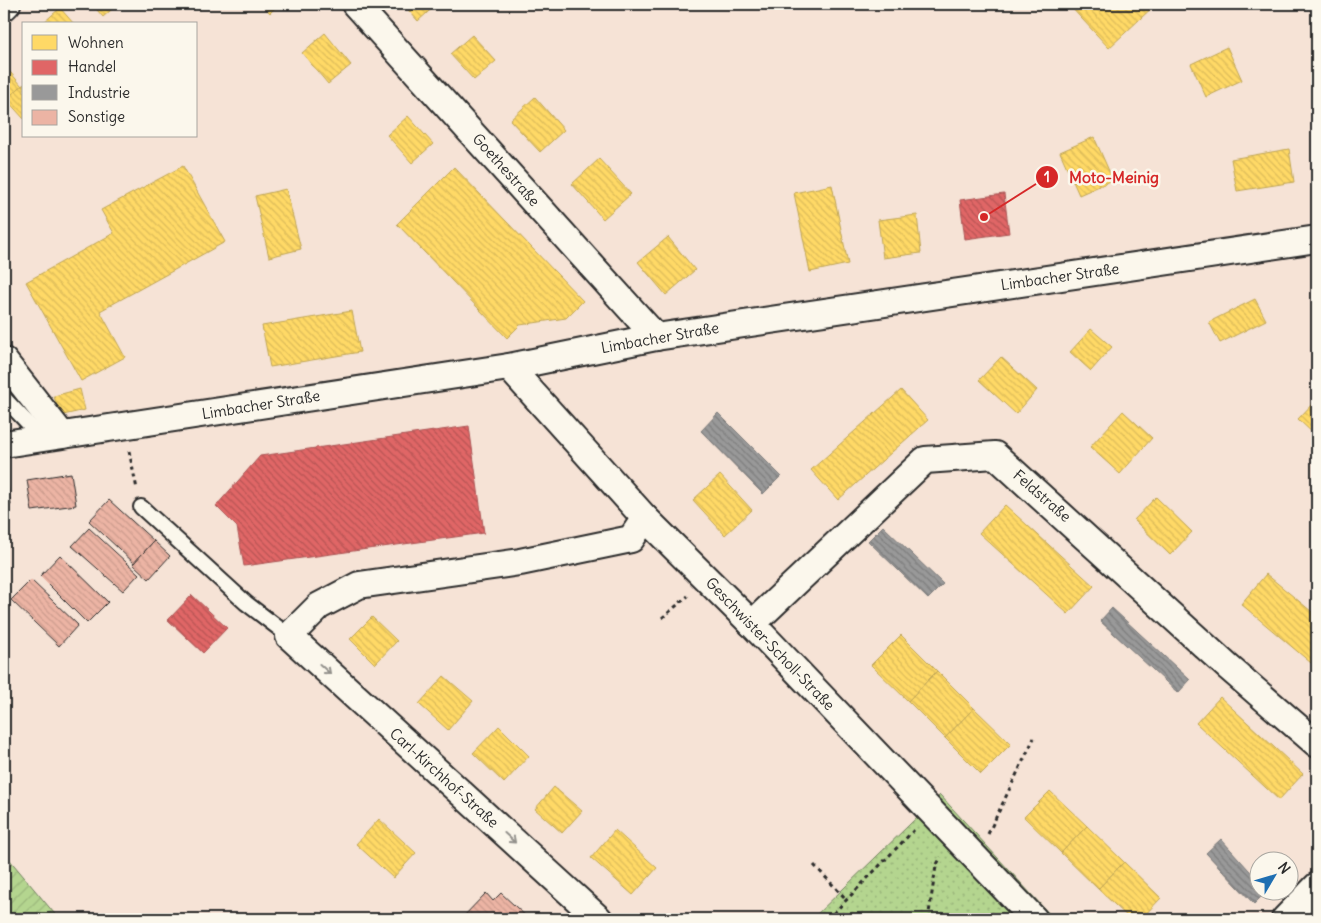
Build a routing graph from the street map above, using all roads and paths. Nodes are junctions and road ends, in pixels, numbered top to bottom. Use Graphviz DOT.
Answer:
graph roads {
  1 [pos="8,4"];
  2 [pos="356,4"];
  3 [pos="4,7"];
  4 [pos="1317,238"];
  5 [pos="656,336"];
  6 [pos="4,361"];
  7 [pos="509,367"];
  8 [pos="4,398"];
  9 [pos="52,436"];
  10 [pos="4,444"];
  11 [pos="128,446"];
  12 [pos="141,507"];
  13 [pos="645,518"];
  14 [pos="707,579"];
  15 [pos="662,618"];
  16 [pos="752,624"];
  17 [pos="289,636"];
  18 [pos="1034,738"];
  19 [pos="1317,744"];
  20 [pos="932,811"];
  21 [pos="954,835"];
  22 [pos="976,859"];
  23 [pos="814,865"];
  24 [pos="1317,886"];
  25 [pos="847,900"];
  26 [pos="599,919"];
  27 [pos="828,919"];
  28 [pos="931,919"];
  29 [pos="1034,919"];
  30 [pos="1285,919"];
  1 -- 3 [label="street"];
  2 -- 5 [label="street, Goethestraße"];
  4 -- 5 [label="street, Limbacher Straße"];
  5 -- 7 [label="street, Limbacher Straße"];
  6 -- 9 [label="street"];
  7 -- 9 [label="street, Limbacher Straße"];
  7 -- 13 [label="street, Geschwister-Scholl-Straße"];
  8 -- 9 [label="lane"];
  9 -- 10 [label="street, Limbacher Straße"];
  11 -- 12 [label="path"];
  12 -- 17 [label="lane, Carl-Kirchhof-Straße"];
  13 -- 14 [label="street, Geschwister-Scholl-Straße"];
  13 -- 17 [label="street"];
  14 -- 15 [label="path"];
  14 -- 16 [label="street, Geschwister-Scholl-Straße"];
  16 -- 19 [label="street, Feldstraße"];
  16 -- 20 [label="street, Geschwister-Scholl-Straße"];
  17 -- 26 [label="street, Carl-Kirchhof-Straße, one-way"];
  18 -- 22 [label="path"];
  20 -- 21 [label="street, Geschwister-Scholl-Straße"];
  20 -- 25 [label="path"];
  21 -- 22 [label="street, Geschwister-Scholl-Straße"];
  21 -- 28 [label="path"];
  22 -- 29 [label="street, Geschwister-Scholl-Straße"];
  23 -- 25 [label="path"];
  24 -- 30 [label="street"];
  25 -- 27 [label="path"];
}
